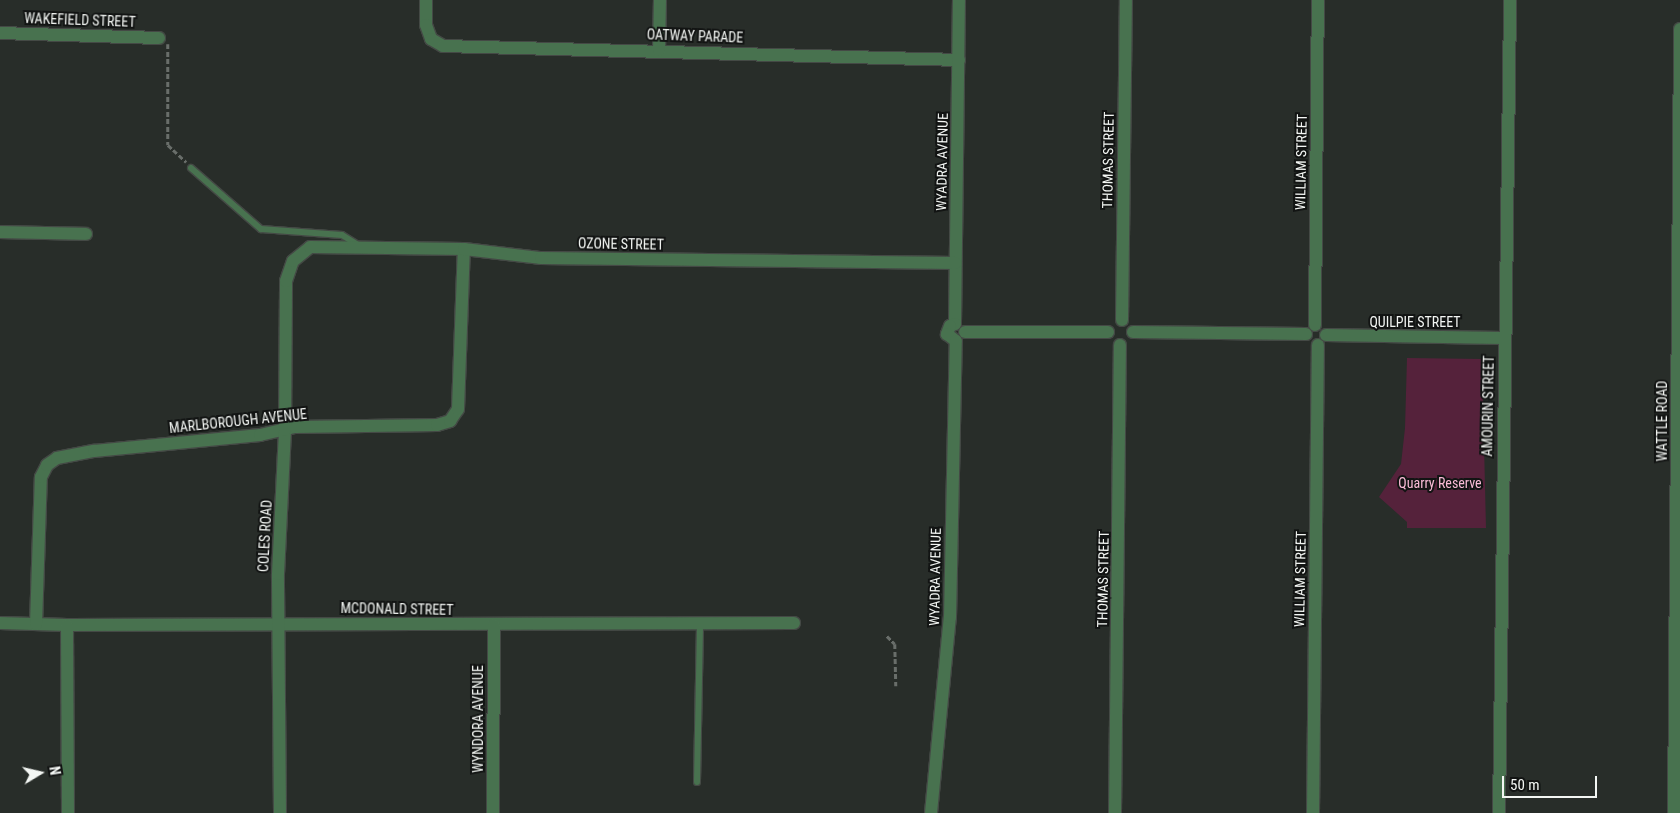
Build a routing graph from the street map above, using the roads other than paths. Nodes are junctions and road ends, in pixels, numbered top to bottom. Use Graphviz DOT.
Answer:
graph roads {
  1 [pos="426,0"];
  2 [pos="660,0"];
  3 [pos="959,0"];
  4 [pos="1126,0"];
  5 [pos="1318,0"];
  6 [pos="1510,0"];
  7 [pos="1680,29"];
  8 [pos="0,33"];
  9 [pos="158,38"];
  10 [pos="659,50"];
  11 [pos="959,60"];
  12 [pos="192,168"];
  13 [pos="0,232"];
  14 [pos="86,234"];
  15 [pos="359,246"];
  16 [pos="464,249"];
  17 [pos="293,261"];
  18 [pos="955,263"];
  19 [pos="1122,320"];
  20 [pos="1310,329"];
  21 [pos="959,332"];
  22 [pos="1108,332"];
  23 [pos="1133,332"];
  24 [pos="1503,338"];
  25 [pos="1322,340"];
  26 [pos="1120,345"];
  27 [pos="285,430"];
  28 [pos="1679,434"];
  29 [pos="1678,620"];
  30 [pos="0,622"];
  31 [pos="278,623"];
  32 [pos="794,623"];
  33 [pos="36,624"];
  34 [pos="700,624"];
  35 [pos="67,625"];
  36 [pos="494,625"];
  37 [pos="697,782"];
  38 [pos="68,813"];
  39 [pos="280,813"];
  40 [pos="493,813"];
  41 [pos="931,813"];
  42 [pos="1115,813"];
  43 [pos="1312,813"];
  44 [pos="1499,813"];
  45 [pos="1674,813"];
  1 -- 10 [label="street, OATWAY PARADE"];
  2 -- 10 [label="street"];
  3 -- 11 [label="street, WYADRA AVENUE"];
  4 -- 19 [label="street, THOMAS STREET"];
  5 -- 20 [label="street, WILLIAM STREET"];
  6 -- 24 [label="street, AMOURIN STREET"];
  7 -- 28 [label="street, WATTLE ROAD"];
  8 -- 9 [label="street, WAKEFIELD STREET"];
  10 -- 11 [label="street, OATWAY PARADE"];
  11 -- 18 [label="street, WYADRA AVENUE"];
  12 -- 15 [label="lane"];
  13 -- 14 [label="street"];
  15 -- 16 [label="street, OZONE STREET"];
  15 -- 17 [label="street, OZONE STREET"];
  16 -- 18 [label="street, OZONE STREET"];
  16 -- 27 [label="street, MARLBOROUGH AVENUE"];
  17 -- 27 [label="street, COLES ROAD"];
  18 -- 21 [label="street, WYADRA AVENUE"];
  19 -- 22 [label="street"];
  19 -- 23 [label="street"];
  20 -- 23 [label="street"];
  20 -- 25 [label="street"];
  20 -- 25 [label="street"];
  21 -- 22 [label="street"];
  21 -- 41 [label="street, WYADRA AVENUE"];
  22 -- 26 [label="street"];
  23 -- 26 [label="street"];
  24 -- 25 [label="street, QUILPIE STREET"];
  24 -- 44 [label="street, AMOURIN STREET"];
  25 -- 43 [label="street, WILLIAM STREET"];
  26 -- 42 [label="street, THOMAS STREET"];
  27 -- 31 [label="street, COLES ROAD"];
  27 -- 33 [label="street, MARLBOROUGH AVENUE"];
  28 -- 29 [label="street, WATTLE ROAD"];
  29 -- 45 [label="street, WATTLE ROAD"];
  30 -- 33 [label="street, MCDONALD STREET"];
  31 -- 35 [label="street, MCDONALD STREET"];
  31 -- 36 [label="street, MCDONALD STREET"];
  31 -- 39 [label="street, COLES ROAD"];
  32 -- 34 [label="street, MCDONALD STREET"];
  33 -- 35 [label="street, MCDONALD STREET"];
  34 -- 36 [label="street, MCDONALD STREET"];
  34 -- 37 [label="lane"];
  35 -- 38 [label="street"];
  36 -- 40 [label="street, WYNDORA AVENUE"];
}
